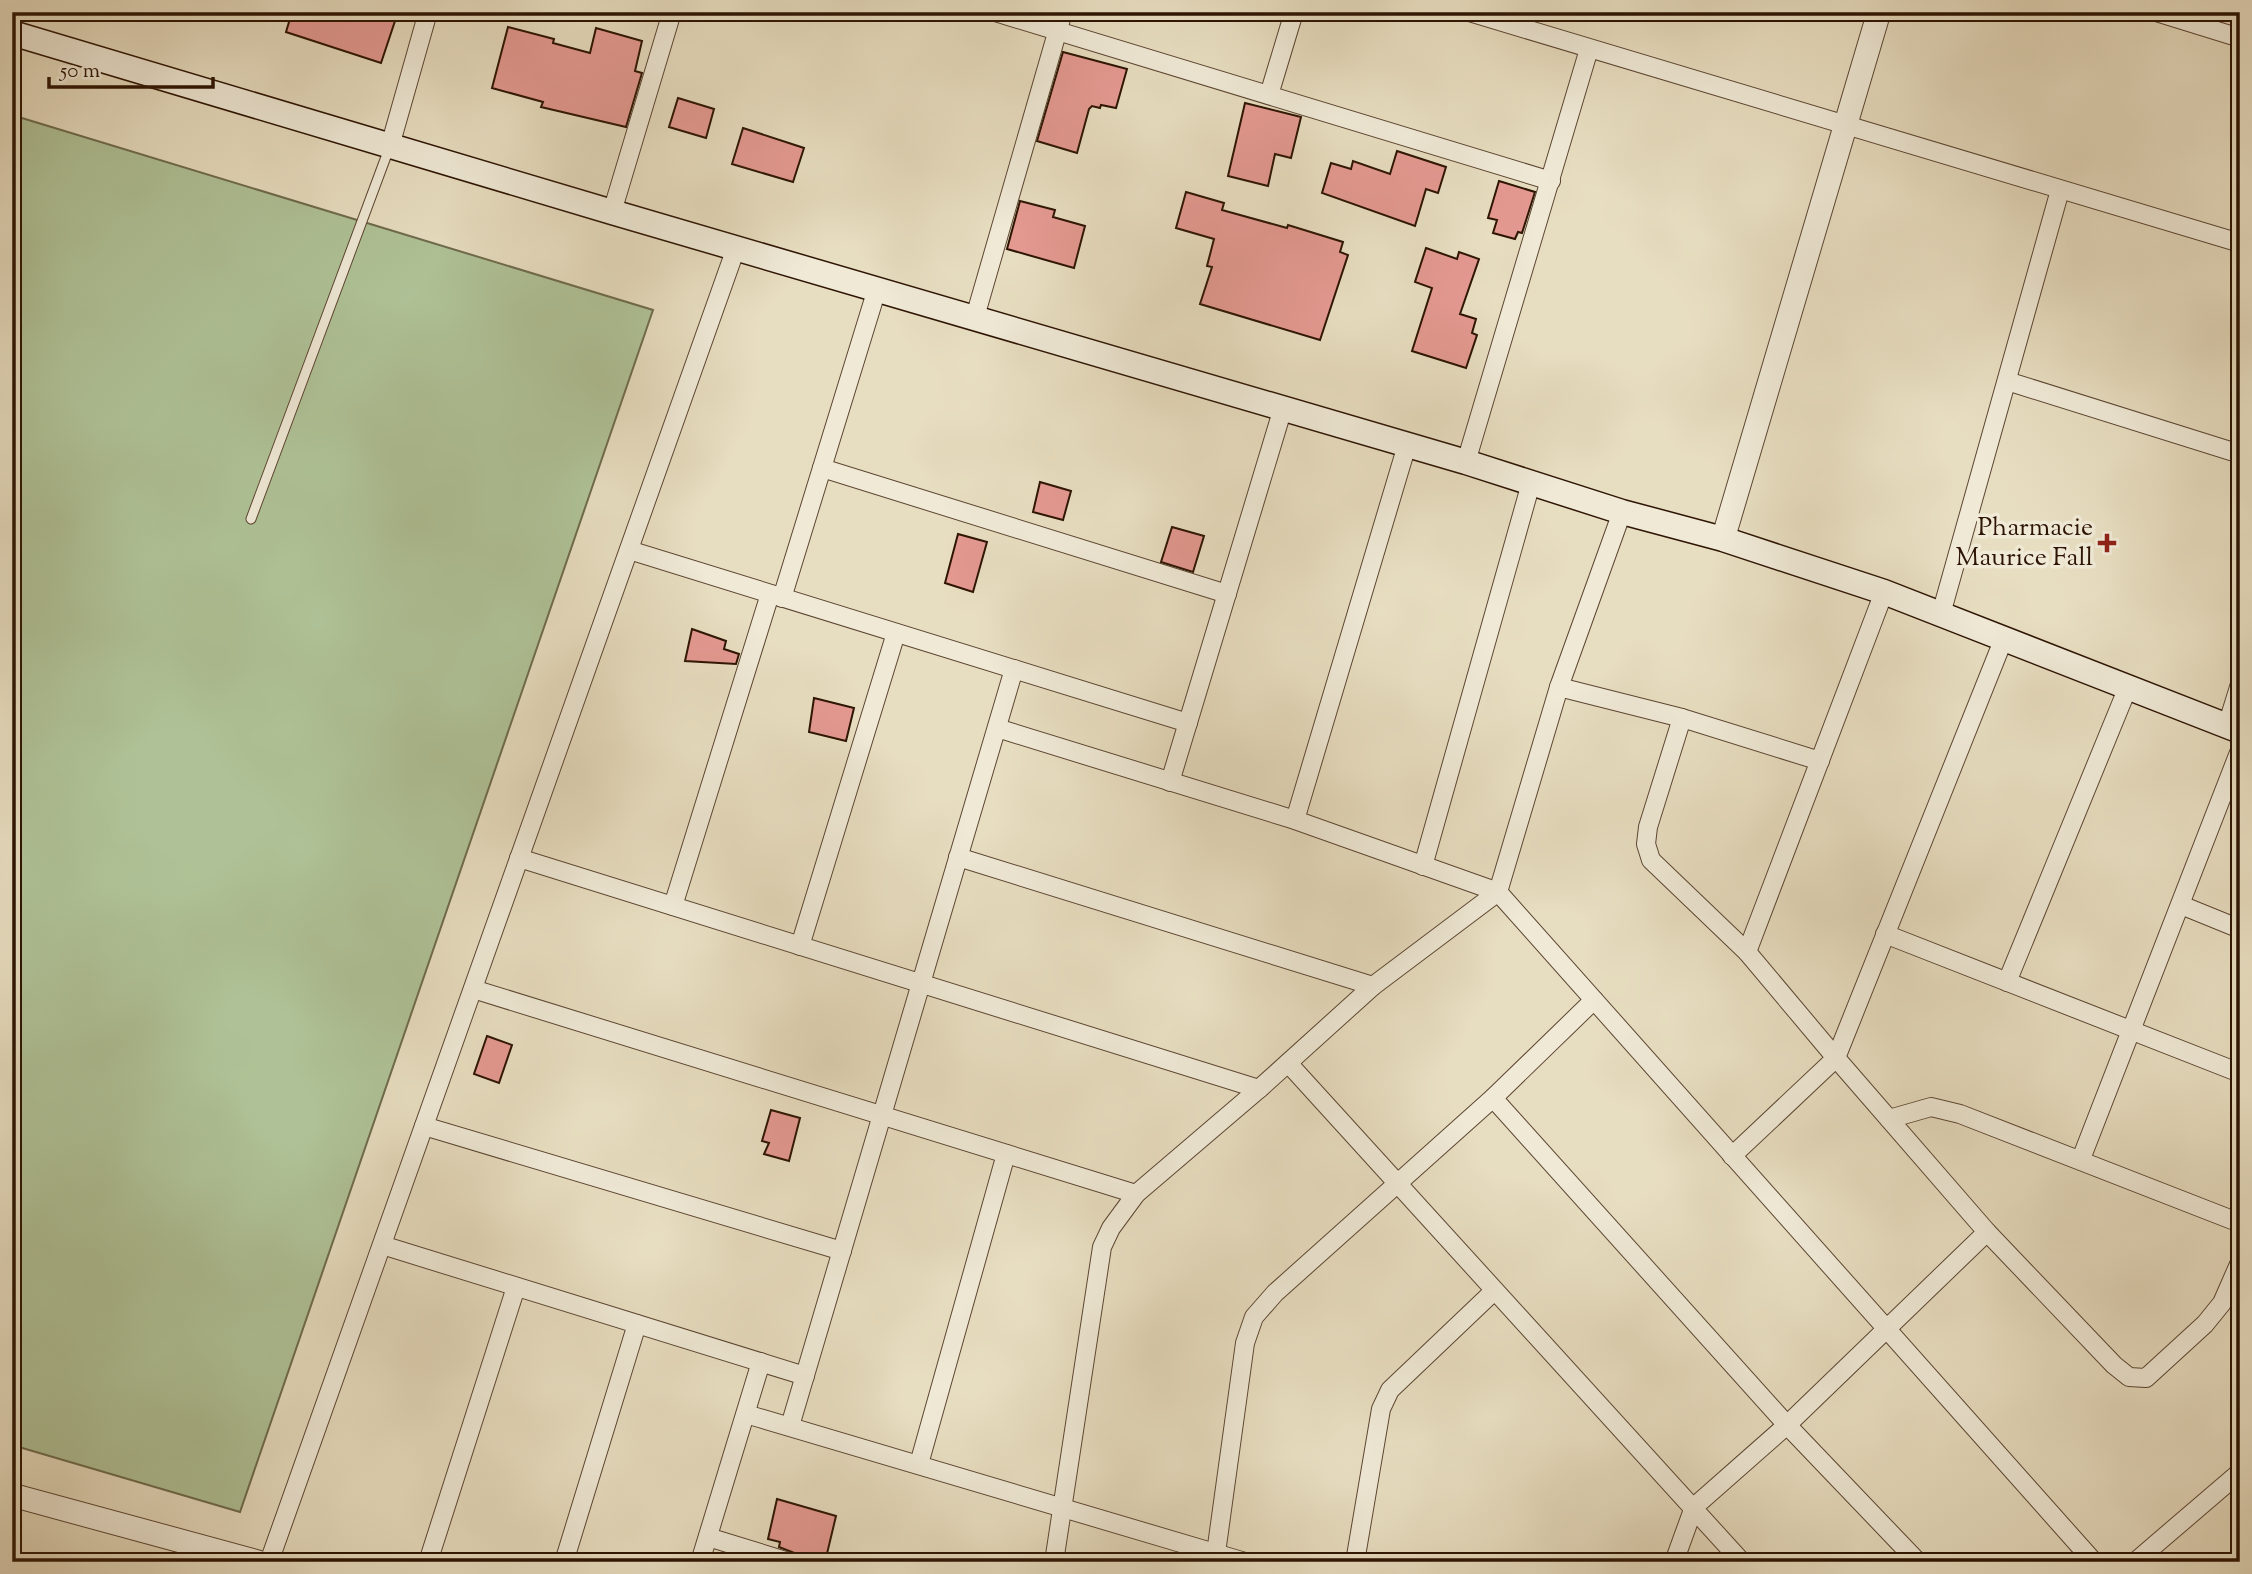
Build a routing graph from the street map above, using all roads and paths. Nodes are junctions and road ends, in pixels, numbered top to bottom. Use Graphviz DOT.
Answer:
graph roads {
  1 [pos="428,12"];
  2 [pos="672,12"];
  3 [pos="995,12"];
  4 [pos="1062,12"];
  5 [pos="1294,12"];
  6 [pos="1469,12"];
  7 [pos="1879,12"];
  8 [pos="2156,12"];
  9 [pos="1057,31"];
  10 [pos="12,33"];
  11 [pos="2240,38"];
  12 [pos="1589,49"];
  13 [pos="1269,95"];
  14 [pos="1846,126"];
  15 [pos="390,146"];
  16 [pos="1551,181"];
  17 [pos="2060,190"];
  18 [pos="612,212"];
  19 [pos="2240,243"];
  20 [pos="736,248"];
  21 [pos="877,289"];
  22 [pos="975,317"];
  23 [pos="2007,381"];
  24 [pos="1283,408"];
  25 [pos="1408,446"];
  26 [pos="2240,454"];
  27 [pos="1466,462"];
  28 [pos="822,468"];
  29 [pos="1531,483"];
  30 [pos="1622,512"];
  31 [pos="251,519"];
  32 [pos="1723,539"];
  33 [pos="629,550"];
  34 [pos="1884,592"];
  35 [pos="1227,594"];
  36 [pos="776,596"];
  37 [pos="1941,614"];
  38 [pos="896,633"];
  39 [pos="2004,638"];
  40 [pos="1014,669"];
  41 [pos="2240,684"];
  42 [pos="1559,687"];
  43 [pos="2127,687"];
  44 [pos="1682,718"];
  45 [pos="1188,723"];
  46 [pos="996,728"];
  47 [pos="2233,728"];
  48 [pos="2240,750"];
  49 [pos="1820,761"];
  50 [pos="1170,782"];
  51 [pos="1295,821"];
  52 [pos="958,857"];
  53 [pos="519,858"];
  54 [pos="1423,866"];
  55 [pos="1498,892"];
  56 [pos="2181,905"];
  57 [pos="673,906"];
  58 [pos="2240,929"];
  59 [pos="1885,934"];
  60 [pos="800,946"];
  61 [pos="1747,952"];
  62 [pos="2007,982"];
  63 [pos="921,984"];
  64 [pos="1373,986"];
  65 [pos="473,989"];
  66 [pos="1594,1000"];
  67 [pos="2131,1031"];
  68 [pos="1836,1058"];
  69 [pos="1288,1063"];
  70 [pos="2240,1073"];
  71 [pos="1259,1089"];
  72 [pos="1493,1098"];
  73 [pos="882,1116"];
  74 [pos="1889,1119"];
  75 [pos="424,1126"];
  76 [pos="1006,1154"];
  77 [pos="1732,1156"];
  78 [pos="2081,1160"];
  79 [pos="1399,1182"];
  80 [pos="1136,1195"];
  81 [pos="2240,1223"];
  82 [pos="1987,1232"];
  83 [pos="382,1245"];
  84 [pos="842,1251"];
  85 [pos="2240,1262"];
  86 [pos="516,1287"];
  87 [pos="1494,1291"];
  88 [pos="637,1324"];
  89 [pos="1887,1331"];
  90 [pos="761,1362"];
  91 [pos="805,1376"];
  92 [pos="746,1414"];
  93 [pos="1787,1424"];
  94 [pos="790,1426"];
  95 [pos="919,1464"];
  96 [pos="2240,1472"];
  97 [pos="12,1495"];
  98 [pos="1694,1507"];
  99 [pos="1062,1509"];
  100 [pos="708,1537"];
  101 [pos="1216,1553"];
  102 [pos="197,1554"];
  103 [pos="258,1562"];
  104 [pos="269,1562"];
  105 [pos="428,1562"];
  106 [pos="565,1562"];
  107 [pos="700,1562"];
  108 [pos="789,1562"];
  109 [pos="1054,1562"];
  110 [pos="1245,1562"];
  111 [pos="1355,1562"];
  112 [pos="1674,1562"];
  113 [pos="1742,1562"];
  114 [pos="1918,1562"];
  115 [pos="2094,1562"];
  116 [pos="2135,1562"];
  1 -- 15 [label="street"];
  2 -- 18 [label="street"];
  3 -- 9 [label="street"];
  4 -- 9 [label="street"];
  5 -- 13 [label="street"];
  6 -- 12 [label="street"];
  7 -- 14 [label="street"];
  8 -- 11 [label="street"];
  9 -- 13 [label="street"];
  9 -- 22 [label="street"];
  10 -- 15 [label="main road"];
  12 -- 14 [label="street"];
  12 -- 16 [label="street"];
  13 -- 16 [label="street"];
  14 -- 17 [label="street"];
  14 -- 32 [label="street"];
  15 -- 18 [label="main road"];
  15 -- 31 [label="lane"];
  16 -- 27 [label="street"];
  17 -- 19 [label="street"];
  17 -- 23 [label="street"];
  18 -- 20 [label="main road"];
  20 -- 21 [label="main road"];
  20 -- 33 [label="street"];
  21 -- 22 [label="main road"];
  21 -- 28 [label="street"];
  22 -- 24 [label="main road"];
  23 -- 26 [label="street"];
  23 -- 37 [label="street"];
  24 -- 25 [label="main road"];
  24 -- 35 [label="street"];
  25 -- 27 [label="main road"];
  25 -- 51 [label="street"];
  27 -- 29 [label="main road"];
  28 -- 35 [label="street"];
  28 -- 36 [label="street"];
  29 -- 30 [label="main road"];
  29 -- 54 [label="street"];
  30 -- 32 [label="main road"];
  30 -- 42 [label="street"];
  32 -- 34 [label="main road"];
  33 -- 36 [label="street"];
  33 -- 53 [label="street"];
  34 -- 37 [label="main road"];
  34 -- 49 [label="street"];
  35 -- 45 [label="street"];
  36 -- 38 [label="street"];
  36 -- 57 [label="street"];
  37 -- 39 [label="main road"];
  38 -- 40 [label="street"];
  38 -- 60 [label="street"];
  39 -- 43 [label="main road"];
  39 -- 59 [label="street"];
  40 -- 45 [label="street"];
  40 -- 46 [label="street"];
  41 -- 47 [label="street"];
  42 -- 44 [label="street"];
  42 -- 55 [label="street"];
  43 -- 47 [label="main road"];
  43 -- 62 [label="street"];
  44 -- 49 [label="street"];
  44 -- 61 [label="street"];
  45 -- 50 [label="street"];
  46 -- 50 [label="street"];
  46 -- 52 [label="street"];
  48 -- 56 [label="street"];
  49 -- 61 [label="street"];
  50 -- 51 [label="street"];
  51 -- 54 [label="street"];
  52 -- 63 [label="street"];
  52 -- 64 [label="street"];
  53 -- 57 [label="street"];
  53 -- 65 [label="street"];
  54 -- 55 [label="street"];
  55 -- 64 [label="street"];
  55 -- 66 [label="street"];
  56 -- 58 [label="street"];
  56 -- 67 [label="street"];
  57 -- 60 [label="street"];
  59 -- 62 [label="street"];
  59 -- 68 [label="street"];
  60 -- 63 [label="street"];
  61 -- 68 [label="street"];
  62 -- 67 [label="street"];
  63 -- 71 [label="street"];
  63 -- 73 [label="street"];
  64 -- 69 [label="street"];
  65 -- 73 [label="street"];
  65 -- 75 [label="street"];
  66 -- 72 [label="street"];
  66 -- 77 [label="street"];
  67 -- 70 [label="street"];
  67 -- 78 [label="street"];
  68 -- 74 [label="street"];
  68 -- 77 [label="street"];
  69 -- 71 [label="street"];
  69 -- 79 [label="street"];
  71 -- 80 [label="street"];
  72 -- 79 [label="street"];
  72 -- 93 [label="street"];
  73 -- 76 [label="street"];
  73 -- 84 [label="street"];
  74 -- 78 [label="street"];
  74 -- 82 [label="street"];
  75 -- 83 [label="street"];
  75 -- 84 [label="street"];
  76 -- 80 [label="street"];
  76 -- 95 [label="street"];
  77 -- 89 [label="street"];
  78 -- 81 [label="street"];
  79 -- 87 [label="street"];
  79 -- 101 [label="street"];
  80 -- 99 [label="street"];
  82 -- 85 [label="street"];
  82 -- 89 [label="street"];
  83 -- 86 [label="street"];
  83 -- 104 [label="street"];
  84 -- 91 [label="street"];
  86 -- 88 [label="street"];
  86 -- 105 [label="street"];
  87 -- 98 [label="street"];
  87 -- 111 [label="street"];
  88 -- 90 [label="street"];
  88 -- 106 [label="street"];
  89 -- 93 [label="street"];
  89 -- 115 [label="street"];
  90 -- 91 [label="street"];
  90 -- 92 [label="street"];
  91 -- 94 [label="street"];
  92 -- 94 [label="street"];
  92 -- 100 [label="street"];
  93 -- 98 [label="street"];
  93 -- 114 [label="street"];
  94 -- 95 [label="street"];
  95 -- 99 [label="street"];
  96 -- 116 [label="street"];
  97 -- 102 [label="street"];
  98 -- 112 [label="street"];
  98 -- 113 [label="street"];
  99 -- 101 [label="street"];
  99 -- 109 [label="street"];
  100 -- 107 [label="street"];
  100 -- 108 [label="street"];
  101 -- 110 [label="street"];
  102 -- 103 [label="street"];
}
